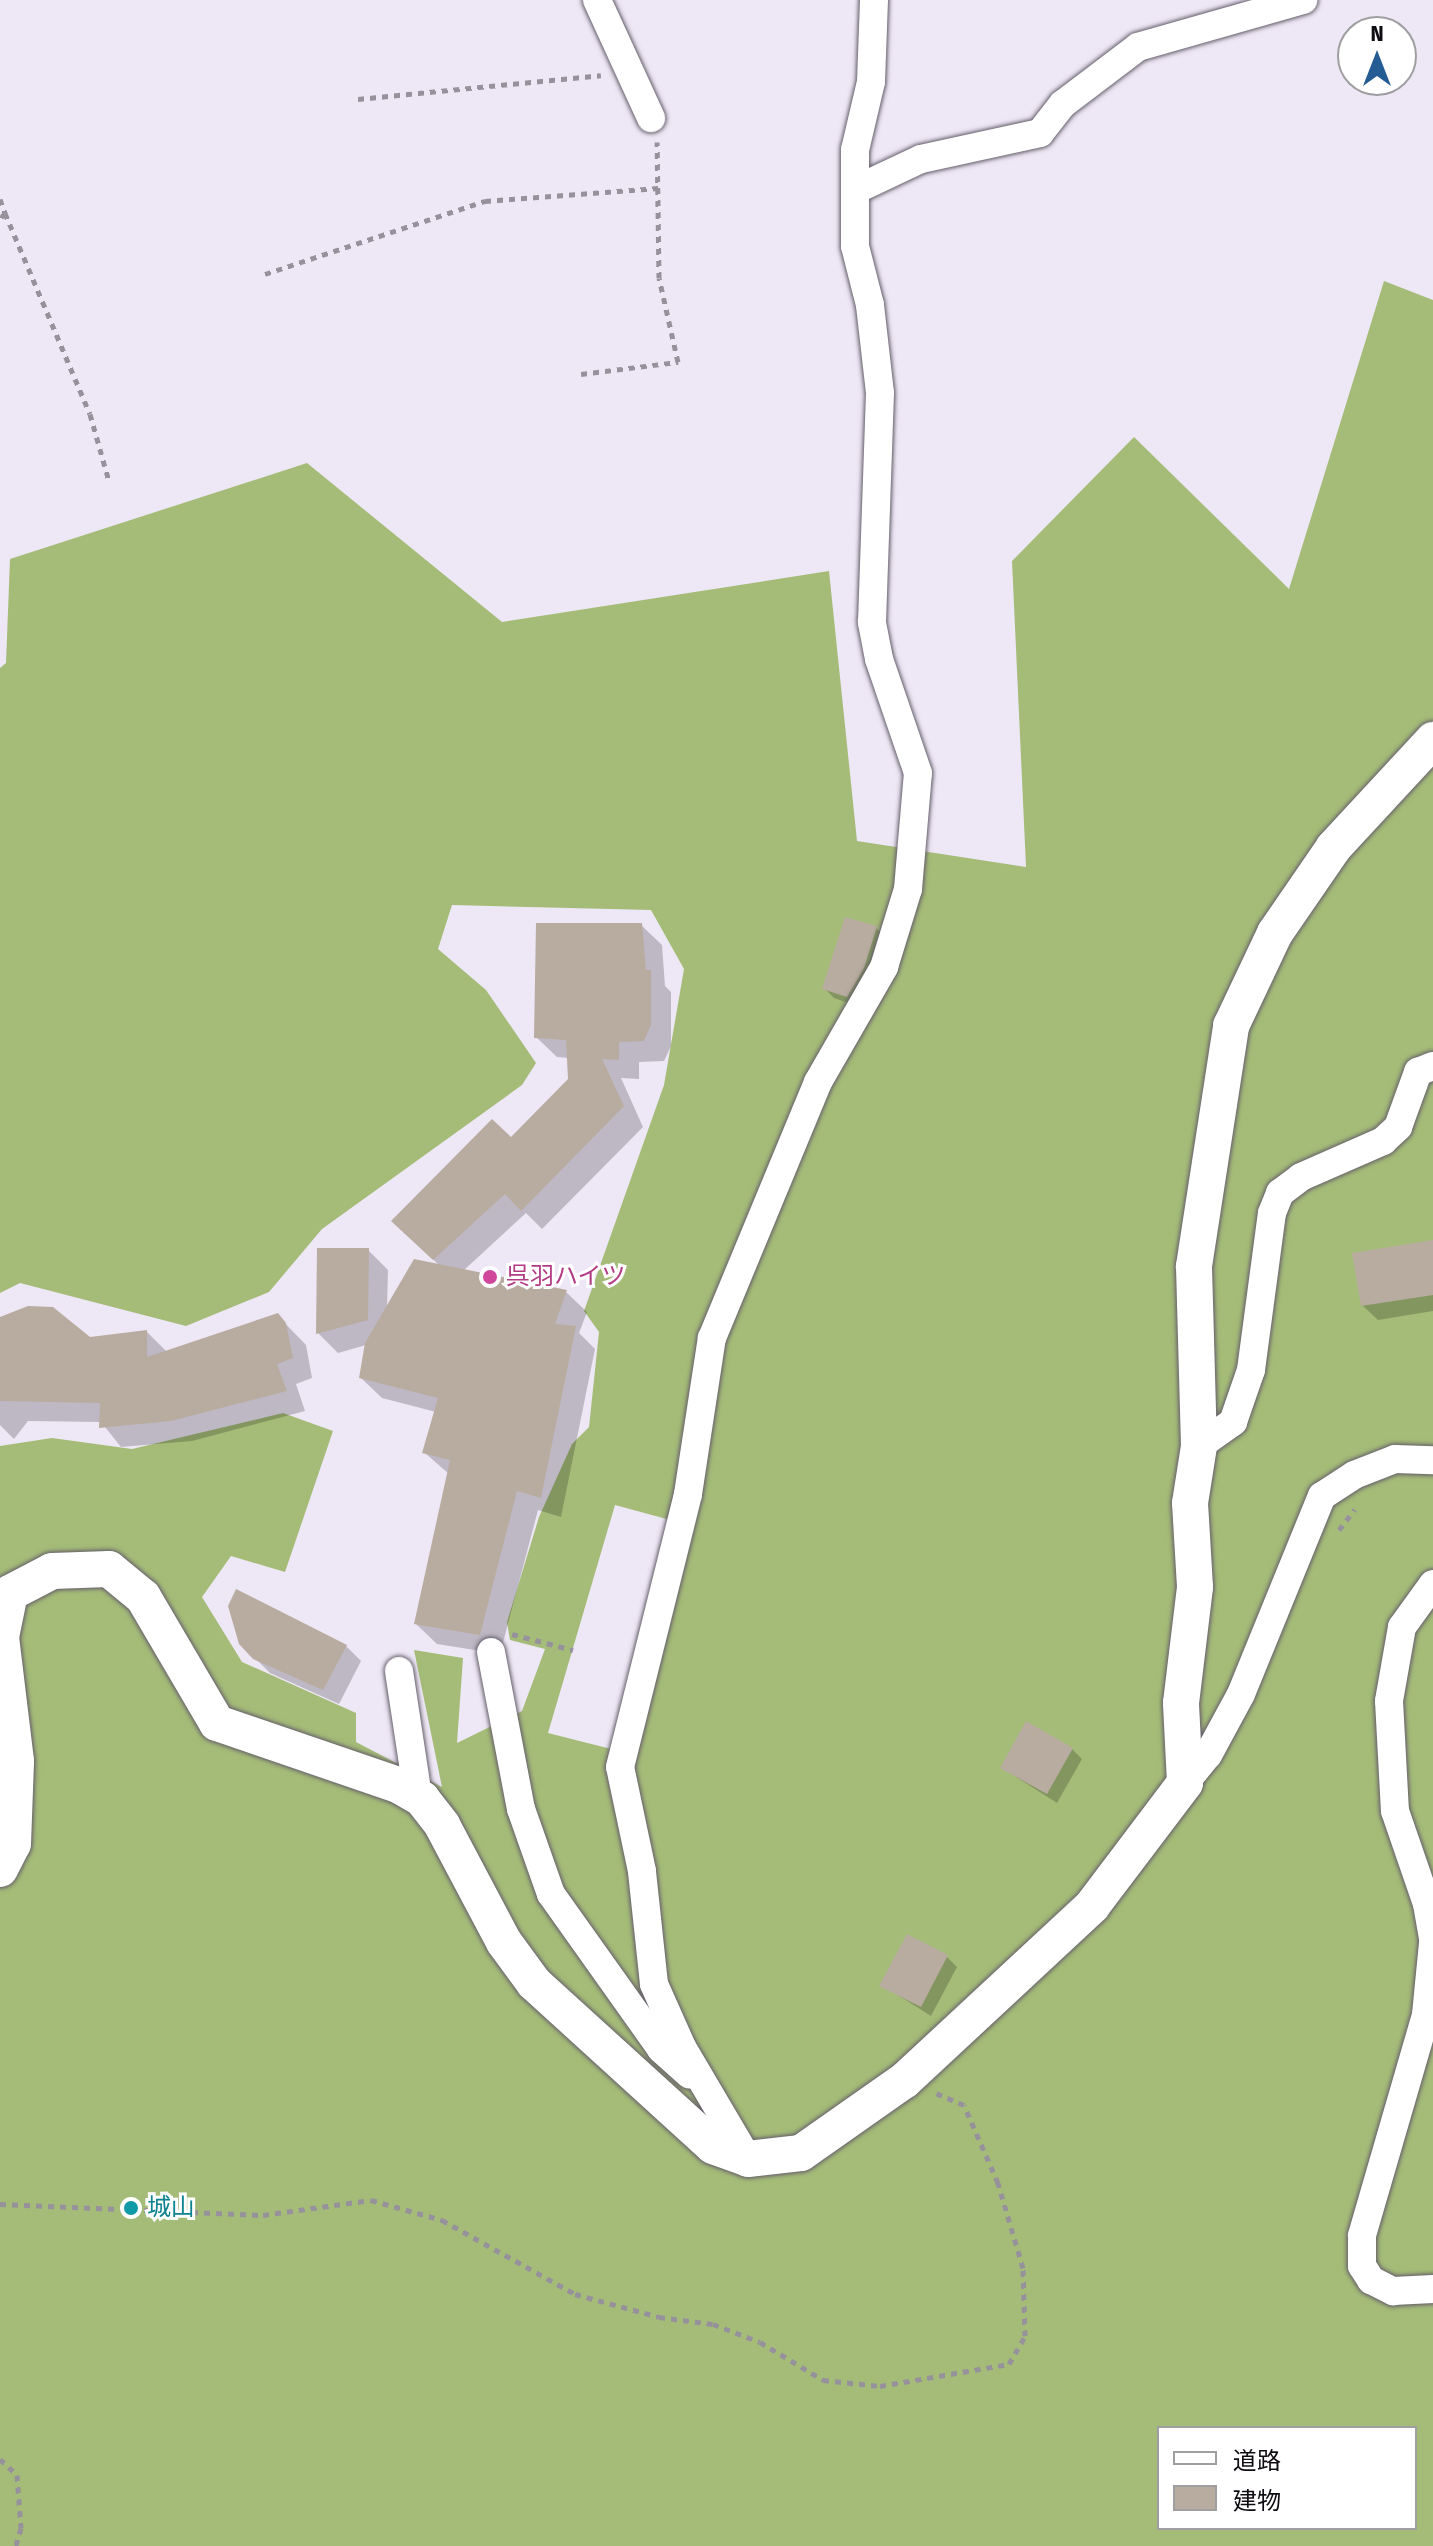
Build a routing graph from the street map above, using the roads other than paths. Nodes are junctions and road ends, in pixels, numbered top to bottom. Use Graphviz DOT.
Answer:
graph roads {
  1 [pos="597,0"];
  2 [pos="874,0"];
  3 [pos="1303,0"];
  4 [pos="651,118"];
  5 [pos="855,190"];
  6 [pos="1433,740"];
  7 [pos="1433,1066"];
  8 [pos="1199,1446"];
  9 [pos="1433,1460"];
  10 [pos="1433,1584"];
  11 [pos="495,1641"];
  12 [pos="399,1671"];
  13 [pos="1185,1783"];
  14 [pos="418,1796"];
  15 [pos="0,1869"];
  16 [pos="1433,1940"];
  17 [pos="708,2090"];
  18 [pos="748,2159"];
  19 [pos="1433,2289"];
  1 -- 4 [label="street"];
  2 -- 5 [label="street"];
  3 -- 5 [label="street"];
  5 -- 17 [label="street"];
  6 -- 8 [label="street"];
  7 -- 8 [label="street"];
  8 -- 13 [label="street"];
  9 -- 13 [label="street"];
  10 -- 16 [label="street"];
  11 -- 17 [label="street"];
  12 -- 14 [label="street"];
  13 -- 18 [label="street"];
  14 -- 15 [label="street"];
  14 -- 18 [label="street"];
  16 -- 19 [label="street"];
  17 -- 18 [label="street"];
}
